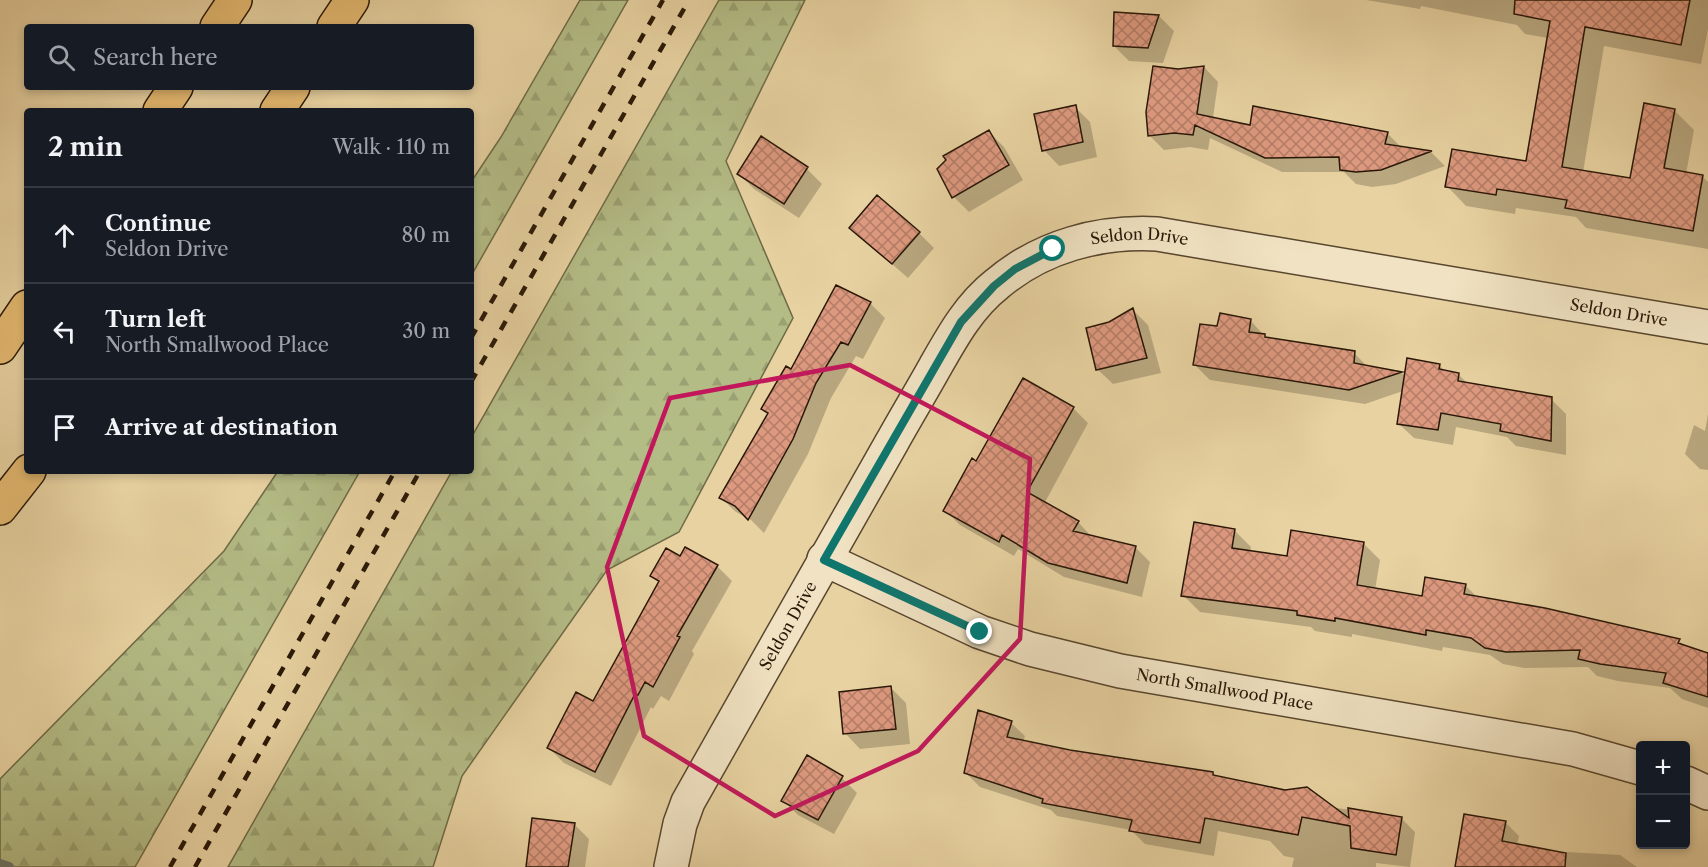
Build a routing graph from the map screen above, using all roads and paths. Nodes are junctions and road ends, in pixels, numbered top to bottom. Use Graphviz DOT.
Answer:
graph roads {
  1 [pos="235,0"];
  2 [pos="352,0"];
  3 [pos="219,24"];
  4 [pos="336,24"];
  5 [pos="174,90"];
  6 [pos="291,90"];
  7 [pos="162,108"];
  8 [pos="279,108"];
  9 [pos="24,311"];
  10 [pos="1708,327"];
  11 [pos="0,347"];
  12 [pos="27,474"];
  13 [pos="0,508"];
  14 [pos="824,560"];
  15 [pos="1636,767"];
  16 [pos="1690,785"];
  17 [pos="1708,793"];
  18 [pos="671,867"];
  1 -- 3 [label="highway"];
  2 -- 4 [label="highway"];
  5 -- 7 [label="highway"];
  6 -- 8 [label="highway"];
  9 -- 11 [label="highway"];
  10 -- 14 [label="street, Seldon Drive"];
  12 -- 13 [label="highway"];
  14 -- 15 [label="street, North Smallwood Place"];
  14 -- 18 [label="street, Seldon Drive"];
  16 -- 17 [label="street"];
}
